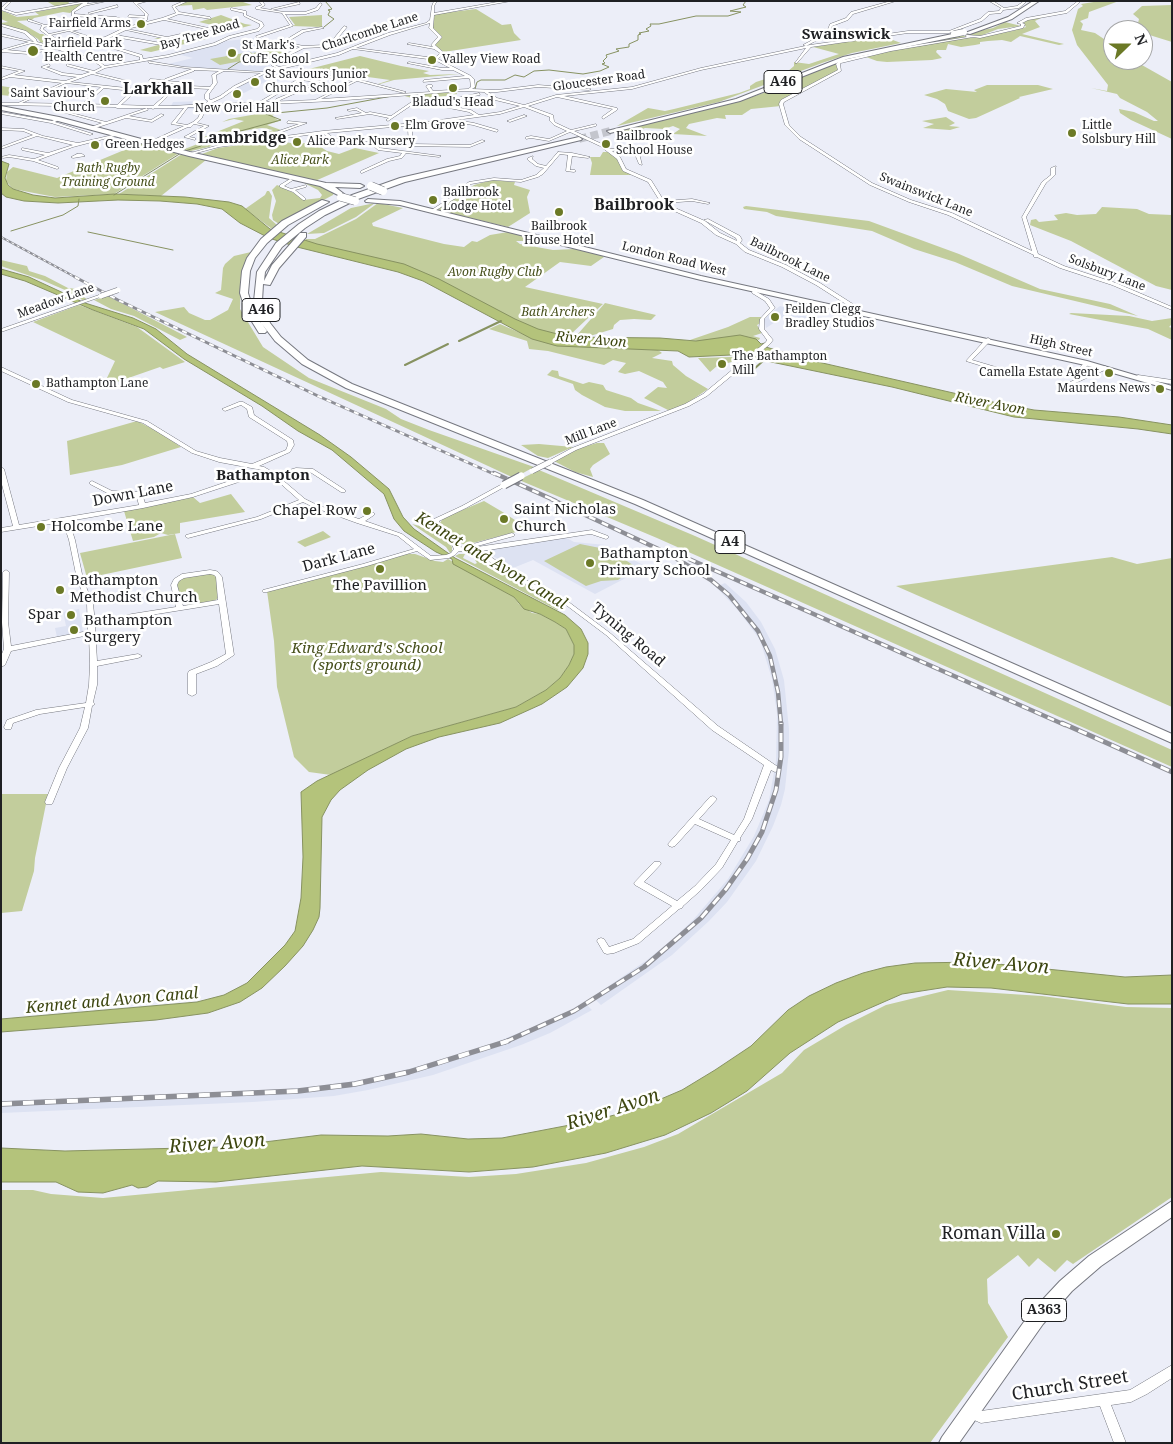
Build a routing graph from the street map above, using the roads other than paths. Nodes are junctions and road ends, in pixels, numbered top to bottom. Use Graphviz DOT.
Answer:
graph roads {
  1 [pos="12,1"];
  2 [pos="88,1"];
  3 [pos="106,1"];
  4 [pos="147,1"];
  5 [pos="187,1"];
  6 [pos="271,1"];
  7 [pos="436,1"];
  8 [pos="510,1"];
  9 [pos="895,1"];
  10 [pos="990,1"];
  11 [pos="1026,1"];
  12 [pos="1033,1"];
  13 [pos="1037,1"];
  14 [pos="1080,1"];
  15 [pos="135,2"];
  16 [pos="262,2"];
  17 [pos="299,3"];
  18 [pos="128,4"];
  19 [pos="321,4"];
  20 [pos="84,5"];
  21 [pos="117,7"];
  22 [pos="232,8"];
  23 [pos="256,8"];
  24 [pos="2,9"];
  25 [pos="268,10"];
  26 [pos="1001,11"];
  27 [pos="245,12"];
  28 [pos="284,12"];
  29 [pos="1018,12"];
  30 [pos="179,13"];
  31 [pos="433,14"];
  32 [pos="72,15"];
  33 [pos="66,16"];
  34 [pos="80,16"];
  35 [pos="128,16"];
  36 [pos="104,17"];
  37 [pos="147,17"];
  38 [pos="60,18"];
  39 [pos="210,18"];
  40 [pos="37,19"];
  41 [pos="163,19"];
  42 [pos="29,20"];
  43 [pos="54,20"];
  44 [pos="432,20"];
  45 [pos="1013,20"];
  46 [pos="124,21"];
  47 [pos="91,22"];
  48 [pos="1002,22"];
  49 [pos="1,25"];
  50 [pos="45,25"];
  51 [pos="111,25"];
  52 [pos="129,25"];
  53 [pos="345,27"];
  54 [pos="304,28"];
  55 [pos="322,28"];
  56 [pos="310,29"];
  57 [pos="125,30"];
  58 [pos="154,30"];
  59 [pos="69,31"];
  60 [pos="145,32"];
  61 [pos="168,32"];
  62 [pos="225,32"];
  63 [pos="1,34"];
  64 [pos="185,34"];
  65 [pos="961,34"];
  66 [pos="48,35"];
  67 [pos="157,35"];
  68 [pos="114,36"];
  69 [pos="257,37"];
  70 [pos="94,41"];
  71 [pos="33,43"];
  72 [pos="161,44"];
  73 [pos="409,44"];
  74 [pos="63,45"];
  75 [pos="303,47"];
  76 [pos="808,47"];
  77 [pos="435,48"];
  78 [pos="58,49"];
  79 [pos="352,49"];
  80 [pos="1,51"];
  81 [pos="436,59"];
  82 [pos="142,60"];
  83 [pos="2,61"];
  84 [pos="796,62"];
  85 [pos="127,63"];
  86 [pos="409,63"];
  87 [pos="49,65"];
  88 [pos="68,65"];
  89 [pos="1,67"];
  90 [pos="104,67"];
  91 [pos="277,68"];
  92 [pos="455,68"];
  93 [pos="196,69"];
  94 [pos="23,70"];
  95 [pos="223,70"];
  96 [pos="93,72"];
  97 [pos="264,72"];
  98 [pos="11,76"];
  99 [pos="82,76"];
  100 [pos="470,77"];
  101 [pos="448,79"];
  102 [pos="1,80"];
  103 [pos="150,80"];
  104 [pos="357,80"];
  105 [pos="165,81"];
  106 [pos="424,81"];
  107 [pos="66,82"];
  108 [pos="127,82"];
  109 [pos="104,86"];
  110 [pos="431,86"];
  111 [pos="210,88"];
  112 [pos="470,90"];
  113 [pos="447,91"];
  114 [pos="432,92"];
  115 [pos="486,92"];
  116 [pos="603,92"];
  117 [pos="168,94"];
  118 [pos="408,94"];
  119 [pos="556,96"];
  120 [pos="459,98"];
  121 [pos="211,101"];
  122 [pos="316,101"];
  123 [pos="273,102"];
  124 [pos="414,102"];
  125 [pos="259,103"];
  126 [pos="18,104"];
  127 [pos="206,105"];
  128 [pos="1,106"];
  129 [pos="83,106"];
  130 [pos="441,106"];
  131 [pos="525,106"];
  132 [pos="117,107"];
  133 [pos="186,107"];
  134 [pos="152,108"];
  135 [pos="349,110"];
  136 [pos="1,112"];
  137 [pos="64,112"];
  138 [pos="364,113"];
  139 [pos="500,113"];
  140 [pos="162,115"];
  141 [pos="478,116"];
  142 [pos="525,116"];
  143 [pos="125,117"];
  144 [pos="391,117"];
  145 [pos="337,118"];
  146 [pos="603,118"];
  147 [pos="54,119"];
  148 [pos="446,120"];
  149 [pos="288,122"];
  150 [pos="106,123"];
  151 [pos="192,125"];
  152 [pos="404,125"];
  153 [pos="391,126"];
  154 [pos="595,126"];
  155 [pos="1,129"];
  156 [pos="92,131"];
  157 [pos="497,131"];
  158 [pos="608,131"];
  159 [pos="323,132"];
  160 [pos="37,135"];
  161 [pos="117,135"];
  162 [pos="374,136"];
  163 [pos="576,136"];
  164 [pos="527,138"];
  165 [pos="194,139"];
  166 [pos="262,141"];
  167 [pos="371,141"];
  168 [pos="478,141"];
  169 [pos="484,141"];
  170 [pos="489,141"];
  171 [pos="568,141"];
  172 [pos="78,144"];
  173 [pos="150,144"];
  174 [pos="9,146"];
  175 [pos="1,148"];
  176 [pos="609,150"];
  177 [pos="54,152"];
  178 [pos="515,152"];
  179 [pos="404,153"];
  180 [pos="49,154"];
  181 [pos="189,154"];
  182 [pos="572,154"];
  183 [pos="74,156"];
  184 [pos="439,156"];
  185 [pos="588,157"];
  186 [pos="3,158"];
  187 [pos="522,159"];
  188 [pos="34,160"];
  189 [pos="641,164"];
  190 [pos="546,167"];
  191 [pos="1055,167"];
  192 [pos="57,168"];
  193 [pos="574,171"];
  194 [pos="362,172"];
  195 [pos="294,179"];
  196 [pos="318,183"];
  197 [pos="305,186"];
  198 [pos="361,186"];
  199 [pos="291,190"];
  200 [pos="384,192"];
  201 [pos="340,195"];
  202 [pos="304,199"];
  203 [pos="366,201"];
  204 [pos="662,202"];
  205 [pos="400,203"];
  206 [pos="708,203"];
  207 [pos="432,211"];
  208 [pos="697,215"];
  209 [pos="299,225"];
  210 [pos="738,242"];
  211 [pos="1036,256"];
  212 [pos="262,262"];
  213 [pos="118,290"];
  214 [pos="755,290"];
  215 [pos="1172,309"];
  216 [pos="856,312"];
  217 [pos="258,324"];
  218 [pos="1,331"];
  219 [pos="944,331"];
  220 [pos="988,340"];
  221 [pos="1087,363"];
  222 [pos="1105,368"];
  223 [pos="1,369"];
  224 [pos="996,369"];
  225 [pos="1067,375"];
  226 [pos="1138,377"];
  227 [pos="1172,382"];
  228 [pos="1071,383"];
  229 [pos="1172,388"];
  230 [pos="225,409"];
  231 [pos="255,465"];
  232 [pos="1,469"];
  233 [pos="266,471"];
  234 [pos="276,476"];
  235 [pos="92,483"];
  236 [pos="343,491"];
  237 [pos="303,500"];
  238 [pos="142,506"];
  239 [pos="372,514"];
  240 [pos="65,520"];
  241 [pos="359,522"];
  242 [pos="17,528"];
  243 [pos="1,530"];
  244 [pos="512,535"];
  245 [pos="188,536"];
  246 [pos="606,537"];
  247 [pos="419,549"];
  248 [pos="459,550"];
  249 [pos="474,550"];
  250 [pos="4,575"];
  251 [pos="265,590"];
  252 [pos="3,600"];
  253 [pos="222,602"];
  254 [pos="180,608"];
  255 [pos="3,623"];
  256 [pos="92,629"];
  257 [pos="8,649"];
  258 [pos="138,656"];
  259 [pos="125,658"];
  260 [pos="94,664"];
  261 [pos="1,665"];
  262 [pos="124,668"];
  263 [pos="192,694"];
  264 [pos="91,704"];
  265 [pos="13,714"];
  266 [pos="1172,739"];
  267 [pos="1172,746"];
  268 [pos="713,799"];
  269 [pos="49,802"];
  270 [pos="694,820"];
  271 [pos="737,840"];
  272 [pos="672,844"];
  273 [pos="656,864"];
  274 [pos="679,906"];
  275 [pos="601,941"];
  276 [pos="1172,1208"];
  277 [pos="1172,1371"];
  278 [pos="1103,1400"];
  279 [pos="969,1412"];
  280 [pos="948,1443"];
  281 [pos="1120,1443"];
  1 -- 24 [label="street"];
  2 -- 20 [label="street"];
  2 -- 24 [label="street"];
  3 -- 20 [label="street"];
  4 -- 15 [label="street"];
  5 -- 30 [label="street"];
  6 -- 16 [label="street"];
  7 -- 31 [label="street, Charlcombe Lane"];
  8 -- 31 [label="street"];
  9 -- 76 [label="street"];
  10 -- 26 [label="street"];
  11 -- 26 [label="street, Gloucester Road"];
  12 -- 29 [label="highway, A46"];
  13 -- 45 [label="highway, A46"];
  14 -- 45 [label="street"];
  15 -- 18 [label="street"];
  15 -- 37 [label="street"];
  16 -- 23 [label="street"];
  17 -- 25 [label="street"];
  19 -- 28 [label="street"];
  20 -- 32 [label="street"];
  21 -- 34 [label="street"];
  22 -- 27 [label="street, Bay Tree Road"];
  23 -- 25 [label="street"];
  23 -- 27 [label="street"];
  25 -- 28 [label="street"];
  26 -- 29 [label="highway"];
  26 -- 45 [label="highway"];
  26 -- 65 [label="street, Gloucester Road"];
  27 -- 82 [label="street, Bay Tree Road"];
  28 -- 69 [label="street"];
  29 -- 45 [label="highway, A46"];
  30 -- 39 [label="street"];
  30 -- 41 [label="street"];
  31 -- 44 [label="street, Charlcombe Lane"];
  32 -- 33 [label="street"];
  32 -- 34 [label="street"];
  34 -- 36 [label="street"];
  35 -- 37 [label="street"];
  36 -- 46 [label="street"];
  36 -- 47 [label="street"];
  37 -- 52 [label="street"];
  38 -- 43 [label="street"];
  40 -- 50 [label="street"];
  41 -- 52 [label="street"];
  41 -- 62 [label="street"];
  42 -- 50 [label="street"];
  44 -- 77 [label="street"];
  44 -- 79 [label="street, Charlcombe Lane"];
  45 -- 48 [label="highway"];
  45 -- 65 [label="highway, A46"];
  45 -- 65 [label="street, Gloucester Road"];
  46 -- 51 [label="street"];
  46 -- 52 [label="street"];
  48 -- 65 [label="highway, A46"];
  49 -- 71 [label="street"];
  50 -- 59 [label="street"];
  50 -- 66 [label="street"];
  52 -- 57 [label="street"];
  53 -- 75 [label="street"];
  54 -- 56 [label="street"];
  55 -- 56 [label="street"];
  56 -- 75 [label="street"];
  57 -- 60 [label="street"];
  57 -- 68 [label="street"];
  58 -- 60 [label="street"];
  59 -- 66 [label="street"];
  59 -- 70 [label="street"];
  60 -- 67 [label="street"];
  61 -- 67 [label="street"];
  63 -- 71 [label="street"];
  64 -- 67 [label="street"];
  65 -- 76 [label="street, Gloucester Road"];
  65 -- 158 [label="highway, A46"];
  65 -- 211 [label="street, Swainswick Lane"];
  66 -- 74 [label="street"];
  68 -- 70 [label="street"];
  68 -- 72 [label="street"];
  70 -- 78 [label="street"];
  70 -- 82 [label="street"];
  71 -- 78 [label="street"];
  71 -- 80 [label="street"];
  73 -- 77 [label="street"];
  75 -- 91 [label="street"];
  76 -- 84 [label="street"];
  76 -- 116 [label="street, Gloucester Road"];
  77 -- 81 [label="street"];
  78 -- 80 [label="street"];
  78 -- 90 [label="street"];
  79 -- 81 [label="street"];
  79 -- 91 [label="street, Charlcombe Lane"];
  81 -- 92 [label="street"];
  82 -- 85 [label="street, Bay Tree Road"];
  83 -- 94 [label="street"];
  85 -- 90 [label="street, Bay Tree Road"];
  85 -- 93 [label="street"];
  86 -- 92 [label="street"];
  87 -- 99 [label="street"];
  88 -- 96 [label="street"];
  89 -- 94 [label="street"];
  90 -- 96 [label="street, Bay Tree Road"];
  91 -- 97 [label="street, Charlcombe Lane"];
  91 -- 104 [label="street"];
  92 -- 100 [label="street"];
  93 -- 95 [label="street"];
  93 -- 105 [label="street"];
  94 -- 98 [label="street"];
  95 -- 97 [label="street"];
  95 -- 111 [label="street"];
  96 -- 99 [label="street, Bay Tree Road"];
  96 -- 108 [label="street"];
  97 -- 121 [label="street"];
  98 -- 102 [label="street"];
  98 -- 107 [label="street"];
  99 -- 107 [label="street, Bay Tree Road"];
  100 -- 101 [label="street"];
  100 -- 112 [label="street"];
  101 -- 106 [label="street"];
  101 -- 113 [label="street"];
  103 -- 105 [label="street"];
  104 -- 118 [label="street"];
  104 -- 122 [label="street"];
  105 -- 111 [label="street"];
  107 -- 109 [label="street"];
  107 -- 126 [label="street, Bay Tree Road"];
  109 -- 129 [label="street"];
  109 -- 132 [label="street"];
  110 -- 114 [label="street"];
  111 -- 121 [label="street"];
  112 -- 113 [label="street"];
  112 -- 115 [label="street"];
  113 -- 114 [label="street"];
  114 -- 118 [label="street"];
  115 -- 116 [label="street"];
  115 -- 120 [label="street"];
  115 -- 131 [label="street"];
  116 -- 119 [label="street, Gloucester Road"];
  117 -- 134 [label="street"];
  118 -- 122 [label="street"];
  119 -- 131 [label="street, Gloucester Road"];
  119 -- 146 [label="street"];
  121 -- 127 [label="street"];
  122 -- 123 [label="street"];
  123 -- 125 [label="street"];
  123 -- 125 [label="street"];
  124 -- 144 [label="street"];
  125 -- 127 [label="street"];
  126 -- 128 [label="street"];
  126 -- 129 [label="street"];
  127 -- 133 [label="street"];
  127 -- 151 [label="street"];
  128 -- 147 [label="highway"];
  129 -- 132 [label="street"];
  129 -- 137 [label="street"];
  130 -- 141 [label="street"];
  131 -- 139 [label="street, Gloucester Road"];
  131 -- 163 [label="street"];
  132 -- 134 [label="street"];
  133 -- 134 [label="street"];
  133 -- 151 [label="street"];
  134 -- 143 [label="street"];
  135 -- 138 [label="street"];
  136 -- 147 [label="street"];
  137 -- 147 [label="street"];
  137 -- 150 [label="street"];
  138 -- 144 [label="street"];
  138 -- 145 [label="street"];
  139 -- 141 [label="street, Gloucester Road"];
  139 -- 142 [label="street"];
  140 -- 143 [label="street"];
  141 -- 148 [label="street, Gloucester Road"];
  143 -- 150 [label="street"];
  144 -- 153 [label="street"];
  147 -- 156 [label="highway"];
  148 -- 152 [label="street, Gloucester Road"];
  148 -- 157 [label="street"];
  149 -- 166 [label="street"];
  150 -- 156 [label="street"];
  151 -- 165 [label="street"];
  151 -- 173 [label="street"];
  152 -- 153 [label="street, Gloucester Road"];
  152 -- 169 [label="street"];
  153 -- 159 [label="street, Gloucester Road"];
  154 -- 163 [label="street"];
  155 -- 160 [label="street"];
  156 -- 161 [label="highway"];
  159 -- 166 [label="street, Gloucester Road"];
  159 -- 167 [label="street"];
  160 -- 172 [label="street"];
  160 -- 174 [label="street"];
  161 -- 172 [label="street"];
  161 -- 173 [label="highway"];
  162 -- 167 [label="street"];
  163 -- 164 [label="street"];
  163 -- 171 [label="highway, A46"];
  163 -- 176 [label="street"];
  163 -- 178 [label="highway, A46"];
  166 -- 181 [label="street, Gloucester Road"];
  167 -- 179 [label="street"];
  168 -- 169 [label="street"];
  169 -- 170 [label="street"];
  171 -- 200 [label="highway"];
  171 -- 209 [label="highway, A46"];
  172 -- 177 [label="street"];
  173 -- 181 [label="highway"];
  174 -- 175 [label="street"];
  174 -- 180 [label="street"];
  176 -- 189 [label="street"];
  176 -- 204 [label="street"];
  177 -- 180 [label="street"];
  177 -- 183 [label="street"];
  178 -- 198 [label="highway"];
  178 -- 209 [label="highway, A46"];
  179 -- 184 [label="street"];
  179 -- 194 [label="street"];
  180 -- 188 [label="street"];
  181 -- 195 [label="highway"];
  182 -- 185 [label="street"];
  182 -- 190 [label="street"];
  182 -- 193 [label="street"];
  186 -- 188 [label="street"];
  187 -- 190 [label="street"];
  188 -- 192 [label="street"];
  190 -- 207 [label="street"];
  191 -- 211 [label="street"];
  195 -- 196 [label="highway"];
  195 -- 199 [label="street"];
  196 -- 198 [label="highway"];
  196 -- 201 [label="highway"];
  197 -- 199 [label="street"];
  198 -- 200 [label="highway, bridge"];
  198 -- 201 [label="highway"];
  199 -- 202 [label="street"];
  200 -- 203 [label="highway"];
  200 -- 205 [label="street, London Road West"];
  201 -- 203 [label="highway, bridge"];
  201 -- 212 [label="highway"];
  203 -- 205 [label="street, London Road West"];
  203 -- 212 [label="highway"];
  204 -- 206 [label="street"];
  204 -- 210 [label="street, Bailbrook Lane"];
  205 -- 207 [label="street, London Road West"];
  207 -- 214 [label="street, London Road West"];
  208 -- 210 [label="street, Bailbrook Lane"];
  209 -- 212 [label="highway, A46"];
  210 -- 216 [label="street, Bailbrook Lane"];
  211 -- 215 [label="street, Solsbury Lane"];
  212 -- 217 [label="highway, A46"];
  212 -- 266 [label="highway, A4"];
  213 -- 218 [label="street, Meadow Lane, bridge"];
  214 -- 216 [label="street, London Road West"];
  214 -- 248 [label="street, Mill Lane, bridge"];
  216 -- 219 [label="street, London Road West"];
  217 -- 267 [label="highway, A4"];
  219 -- 220 [label="street, High Street"];
  220 -- 221 [label="street, High Street"];
  220 -- 224 [label="street"];
  221 -- 222 [label="street, High Street"];
  221 -- 225 [label="street"];
  222 -- 226 [label="street, High Street"];
  222 -- 228 [label="street"];
  223 -- 231 [label="street"];
  226 -- 227 [label="street"];
  226 -- 229 [label="street, High Street"];
  230 -- 231 [label="street"];
  231 -- 233 [label="street"];
  232 -- 242 [label="street"];
  233 -- 234 [label="street"];
  233 -- 238 [label="street, Down Lane"];
  234 -- 236 [label="street"];
  234 -- 237 [label="street"];
  235 -- 238 [label="street"];
  237 -- 241 [label="street"];
  237 -- 245 [label="street"];
  238 -- 240 [label="street, Down Lane"];
  239 -- 241 [label="street"];
  240 -- 242 [label="street, Down Lane"];
  240 -- 256 [label="street"];
  241 -- 247 [label="street"];
  242 -- 243 [label="street, Down Lane"];
  244 -- 248 [label="street"];
  246 -- 249 [label="street"];
  247 -- 248 [label="street"];
  247 -- 251 [label="street, Dark Lane"];
  248 -- 249 [label="street, Tyning Road"];
  249 -- 271 [label="street, Tyning Road"];
  250 -- 252 [label="street"];
  252 -- 255 [label="street"];
  253 -- 254 [label="street"];
  253 -- 254 [label="street"];
  253 -- 263 [label="street"];
  254 -- 256 [label="street"];
  255 -- 257 [label="street"];
  256 -- 257 [label="street"];
  256 -- 260 [label="street"];
  257 -- 261 [label="street"];
  258 -- 259 [label="street"];
  259 -- 260 [label="street"];
  259 -- 262 [label="street"];
  260 -- 264 [label="street"];
  264 -- 265 [label="street"];
  264 -- 269 [label="street"];
  268 -- 270 [label="street"];
  270 -- 271 [label="street"];
  270 -- 272 [label="street"];
  271 -- 274 [label="street, Tyning Road"];
  273 -- 274 [label="street"];
  274 -- 275 [label="street, Tyning Road"];
  276 -- 279 [label="main road, A363"];
  277 -- 278 [label="street, Church Street"];
  278 -- 279 [label="street, Church Street"];
  278 -- 281 [label="street"];
  279 -- 280 [label="main road, A363"];
}
